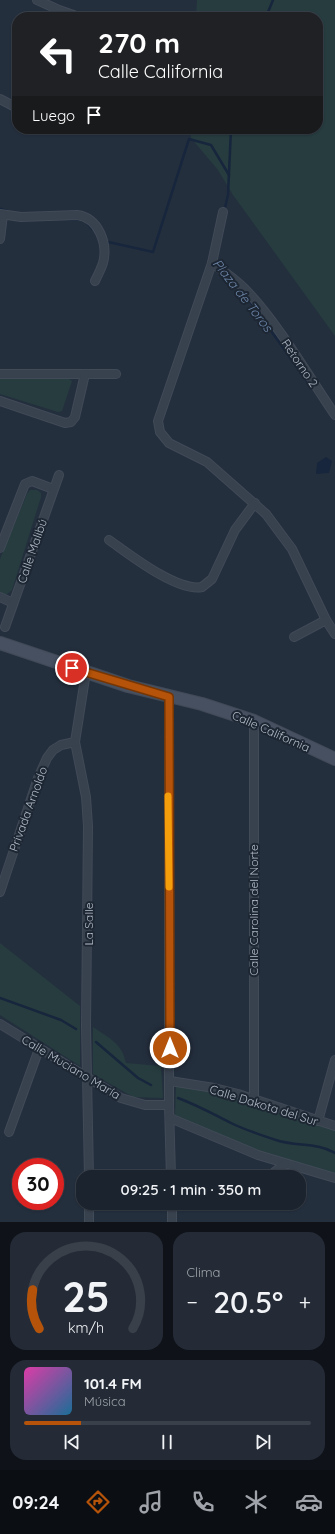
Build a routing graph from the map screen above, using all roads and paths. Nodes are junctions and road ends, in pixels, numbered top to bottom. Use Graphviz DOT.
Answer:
graph roads {
  1 [pos="37,0"];
  2 [pos="65,12"];
  3 [pos="0,98"];
  4 [pos="12,105"];
  5 [pos="223,212"];
  6 [pos="1,214"];
  7 [pos="0,239"];
  8 [pos="212,263"];
  9 [pos="95,281"];
  10 [pos="0,374"];
  11 [pos="85,374"];
  12 [pos="116,374"];
  13 [pos="0,401"];
  14 [pos="335,415"];
  15 [pos="59,475"];
  16 [pos="53,489"];
  17 [pos="255,503"];
  18 [pos="109,540"];
  19 [pos="0,548"];
  20 [pos="0,598"];
  21 [pos="13,603"];
  22 [pos="326,620"];
  23 [pos="5,627"];
  24 [pos="335,634"];
  25 [pos="294,637"];
  26 [pos="0,643"];
  27 [pos="86,672"];
  28 [pos="169,697"];
  29 [pos="254,721"];
  30 [pos="75,742"];
  31 [pos="335,759"];
  32 [pos="0,892"];
  33 [pos="0,1024"];
  34 [pos="39,1049"];
  35 [pos="335,1060"];
  36 [pos="88,1079"];
  37 [pos="170,1082"];
  38 [pos="254,1100"];
  39 [pos="169,1105"];
  40 [pos="170,1118"];
  41 [pos="318,1121"];
  42 [pos="335,1126"];
  43 [pos="9,1132"];
  44 [pos="285,1164"];
  45 [pos="89,1170"];
  46 [pos="171,1170"];
  47 [pos="277,1170"];
  48 [pos="335,1178"];
  49 [pos="89,1210"];
  50 [pos="172,1210"];
  51 [pos="89,1222"];
  52 [pos="172,1222"];
  1 -- 2 [label="street"];
  3 -- 4 [label="street"];
  5 -- 8 [label="street"];
  6 -- 7 [label="street"];
  6 -- 9 [label="street"];
  8 -- 14 [label="street, Retorno 2"];
  8 -- 17 [label="street"];
  10 -- 11 [label="street"];
  11 -- 12 [label="street"];
  11 -- 13 [label="street"];
  15 -- 16 [label="street, Calle Malibú"];
  16 -- 19 [label="street"];
  16 -- 21 [label="street, Calle Malibú"];
  17 -- 18 [label="street"];
  17 -- 22 [label="street"];
  20 -- 21 [label="street"];
  21 -- 23 [label="street, Calle Malibú"];
  22 -- 24 [label="street"];
  22 -- 25 [label="street"];
  26 -- 27 [label="main road, Calle California"];
  27 -- 28 [label="main road, Calle California"];
  27 -- 30 [label="street, La Salle"];
  28 -- 29 [label="main road, Calle California"];
  28 -- 37 [label="street"];
  29 -- 31 [label="main road, Calle California"];
  29 -- 38 [label="street, Calle Carolina del Norte"];
  30 -- 32 [label="street, Privada Arnoldo"];
  30 -- 36 [label="street, La Salle"];
  33 -- 34 [label="street, Calle Muciano María"];
  34 -- 36 [label="street, Calle Muciano María"];
  34 -- 43 [label="street"];
  35 -- 41 [label="street"];
  36 -- 39 [label="street, Calle Muciano María"];
  36 -- 45 [label="street, La Salle"];
  37 -- 38 [label="street, Calle Dakota del Sur"];
  37 -- 39 [label="street"];
  38 -- 41 [label="street, Calle Dakota del Sur"];
  39 -- 40 [label="street"];
  40 -- 44 [label="street"];
  40 -- 46 [label="street"];
  41 -- 42 [label="street, Calle Dakota del Sur"];
  44 -- 47 [label="street"];
  44 -- 48 [label="street"];
  49 -- 51 [label="street"];
  50 -- 52 [label="street"];
}
